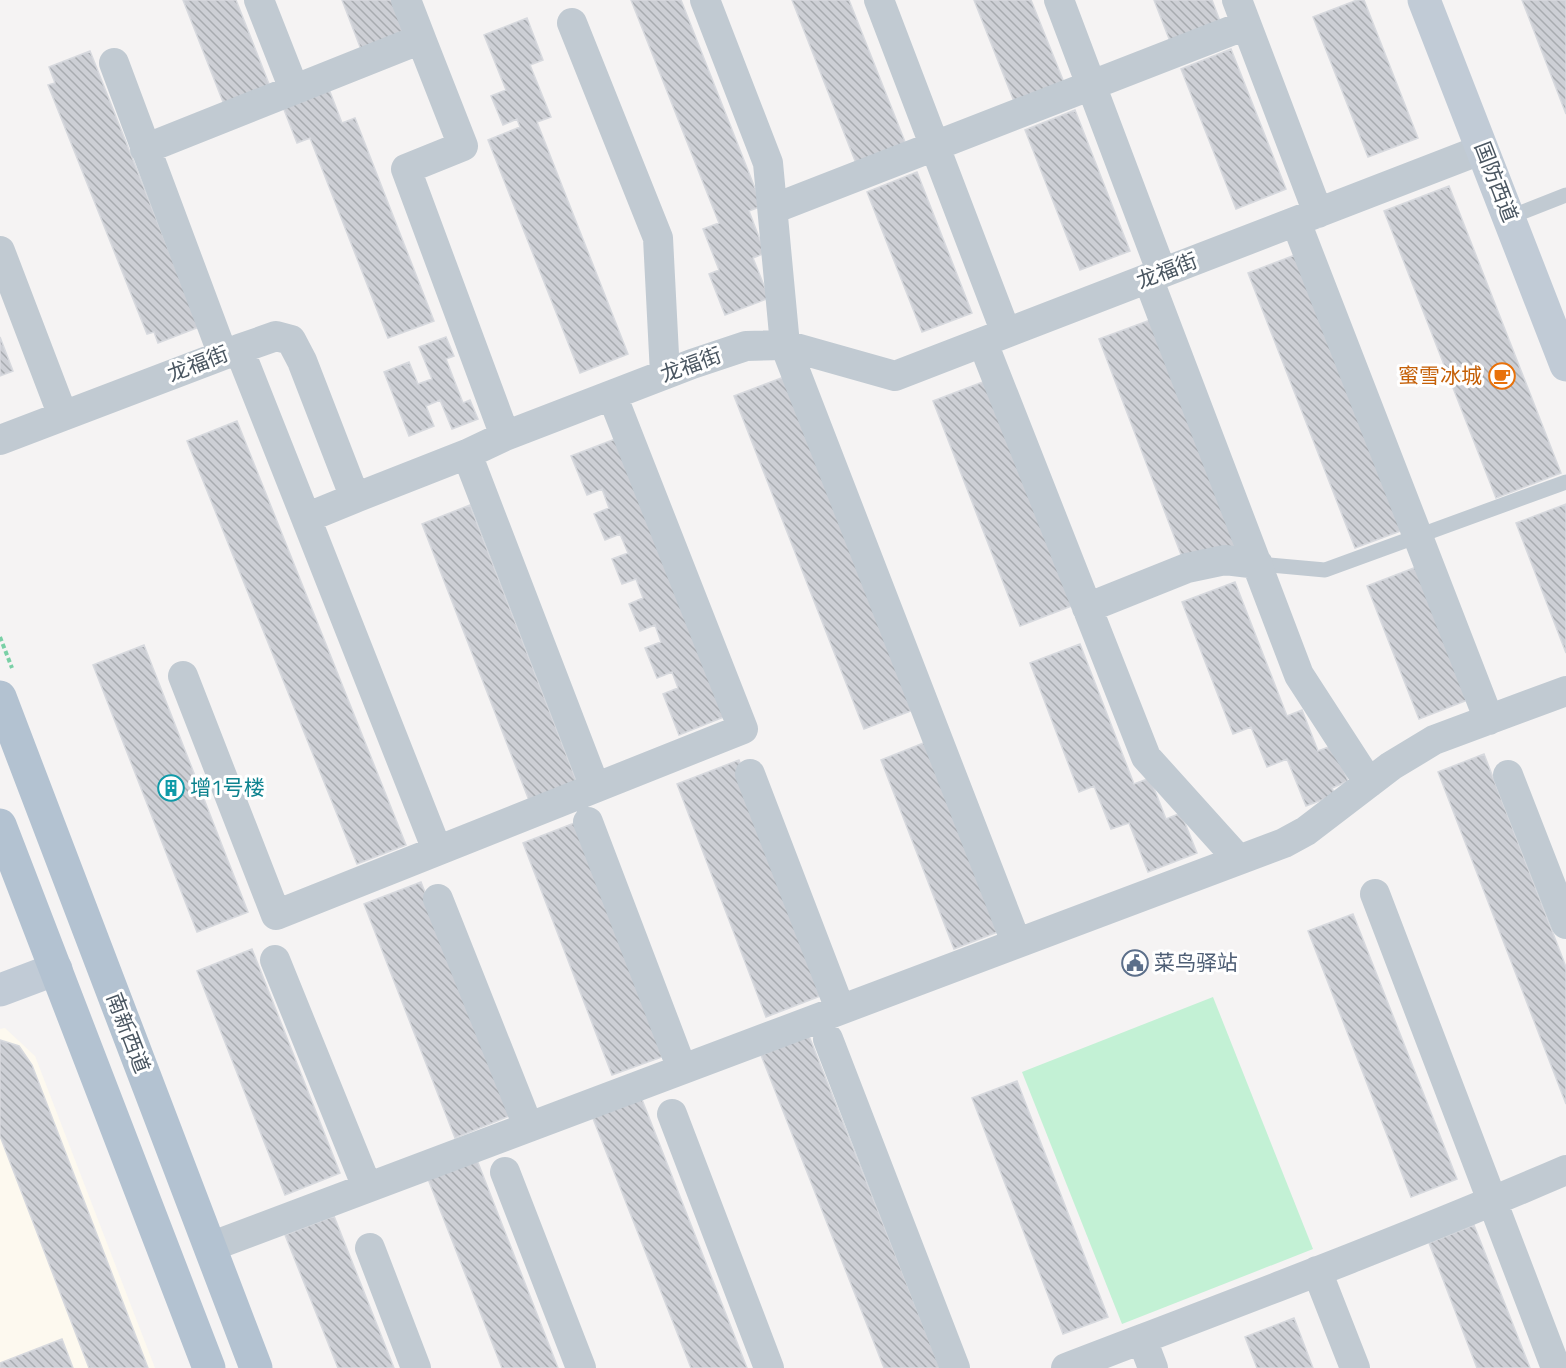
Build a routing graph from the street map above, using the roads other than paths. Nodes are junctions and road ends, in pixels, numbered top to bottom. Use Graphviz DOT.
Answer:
graph roads {
  1 [pos="259,0"];
  2 [pos="406,0"];
  3 [pos="705,0"];
  4 [pos="879,0"];
  5 [pos="1059,0"];
  6 [pos="1424,0"];
  7 [pos="1241,13"];
  8 [pos="572,24"];
  9 [pos="421,39"];
  10 [pos="114,63"];
  11 [pos="1092,85"];
  12 [pos="294,90"];
  13 [pos="934,147"];
  14 [pos="1483,148"];
  15 [pos="145,149"];
  16 [pos="1566,195"];
  17 [pos="773,209"];
  18 [pos="1307,217"];
  19 [pos="1510,217"];
  20 [pos="0,251"];
  21 [pos="1155,276"];
  22 [pos="995,338"];
  23 [pos="785,345"];
  24 [pos="231,352"];
  25 [pos="1566,365"];
  26 [pos="665,374"];
  27 [pos="612,395"];
  28 [pos="63,416"];
  29 [pos="505,436"];
  30 [pos="0,440"];
  31 [pos="467,454"];
  32 [pos="1566,482"];
  33 [pos="355,498"];
  34 [pos="306,518"];
  35 [pos="1418,537"];
  36 [pos="1258,564"];
  37 [pos="1087,608"];
  38 [pos="183,675"];
  39 [pos="1566,691"];
  40 [pos="0,697"];
  41 [pos="1489,720"];
  42 [pos="750,774"];
  43 [pos="1508,774"];
  44 [pos="1369,783"];
  45 [pos="595,787"];
  46 [pos="588,822"];
  47 [pos="0,825"];
  48 [pos="437,850"];
  49 [pos="1238,859"];
  50 [pos="1375,894"];
  51 [pos="438,899"];
  52 [pos="1566,924"];
  53 [pos="1016,942"];
  54 [pos="275,960"];
  55 [pos="56,969"];
  56 [pos="0,990"];
  57 [pos="840,1009"];
  58 [pos="828,1039"];
  59 [pos="682,1069"];
  60 [pos="672,1114"];
  61 [pos="528,1126"];
  62 [pos="1566,1170"];
  63 [pos="505,1172"];
  64 [pos="367,1187"];
  65 [pos="1493,1201"];
  66 [pos="210,1247"];
  67 [pos="370,1248"];
  68 [pos="1317,1271"];
  69 [pos="1142,1339"];
  70 [pos="209,1368"];
  71 [pos="256,1368"];
  72 [pos="416,1368"];
  73 [pos="581,1368"];
  74 [pos="769,1368"];
  75 [pos="955,1368"];
  76 [pos="1066,1368"];
  77 [pos="1153,1368"];
  78 [pos="1355,1368"];
  79 [pos="1556,1368"];
  1 -- 12 [label="street"];
  2 -- 9 [label="street"];
  3 -- 17 [label="street"];
  4 -- 13 [label="street"];
  5 -- 11 [label="street"];
  6 -- 14 [label="street, 国防西道"];
  7 -- 11 [label="street"];
  7 -- 18 [label="street"];
  8 -- 26 [label="street"];
  9 -- 12 [label="street"];
  9 -- 29 [label="street"];
  10 -- 15 [label="street"];
  11 -- 13 [label="street"];
  11 -- 21 [label="street"];
  12 -- 15 [label="street"];
  13 -- 17 [label="street"];
  13 -- 22 [label="street"];
  14 -- 18 [label="street, 龙福街"];
  14 -- 19 [label="street, 国防西道"];
  15 -- 24 [label="street"];
  16 -- 19 [label="lane"];
  17 -- 23 [label="street"];
  18 -- 21 [label="street, 龙福街"];
  18 -- 35 [label="street"];
  19 -- 25 [label="street, 国防西道"];
  20 -- 28 [label="street"];
  21 -- 22 [label="street, 龙福街"];
  21 -- 36 [label="street"];
  22 -- 23 [label="street, 龙福街"];
  22 -- 37 [label="street"];
  23 -- 26 [label="street, 龙福街"];
  23 -- 53 [label="street"];
  24 -- 28 [label="street, 龙福街"];
  24 -- 33 [label="street, 龙福街"];
  24 -- 34 [label="street"];
  26 -- 27 [label="street, 龙福街"];
  27 -- 29 [label="street, 龙福街"];
  27 -- 45 [label="street"];
  28 -- 30 [label="street, 龙福街"];
  29 -- 31 [label="street, 龙福街"];
  31 -- 33 [label="street, 龙福街"];
  31 -- 45 [label="street"];
  32 -- 35 [label="lane"];
  33 -- 34 [label="street"];
  34 -- 48 [label="street"];
  35 -- 36 [label="lane"];
  35 -- 41 [label="street"];
  36 -- 37 [label="street"];
  36 -- 44 [label="street"];
  37 -- 49 [label="street"];
  38 -- 48 [label="street"];
  39 -- 41 [label="street"];
  40 -- 66 [label="main road, 南新西道"];
  41 -- 44 [label="street"];
  42 -- 57 [label="street"];
  43 -- 52 [label="street"];
  44 -- 49 [label="street"];
  45 -- 48 [label="street"];
  46 -- 59 [label="street"];
  47 -- 55 [label="main road, 南新西道"];
  49 -- 53 [label="street"];
  50 -- 65 [label="street"];
  51 -- 61 [label="street"];
  53 -- 57 [label="street"];
  54 -- 64 [label="street"];
  55 -- 56 [label="street"];
  55 -- 70 [label="main road, 南新西道"];
  57 -- 59 [label="street"];
  58 -- 75 [label="street"];
  59 -- 61 [label="street"];
  60 -- 74 [label="street"];
  61 -- 64 [label="street"];
  62 -- 65 [label="street"];
  63 -- 73 [label="street"];
  64 -- 66 [label="street"];
  65 -- 68 [label="street"];
  65 -- 79 [label="street"];
  66 -- 71 [label="main road, 南新西道"];
  67 -- 72 [label="street"];
  68 -- 69 [label="street"];
  68 -- 78 [label="street"];
  69 -- 76 [label="street"];
  69 -- 77 [label="street"];
}
